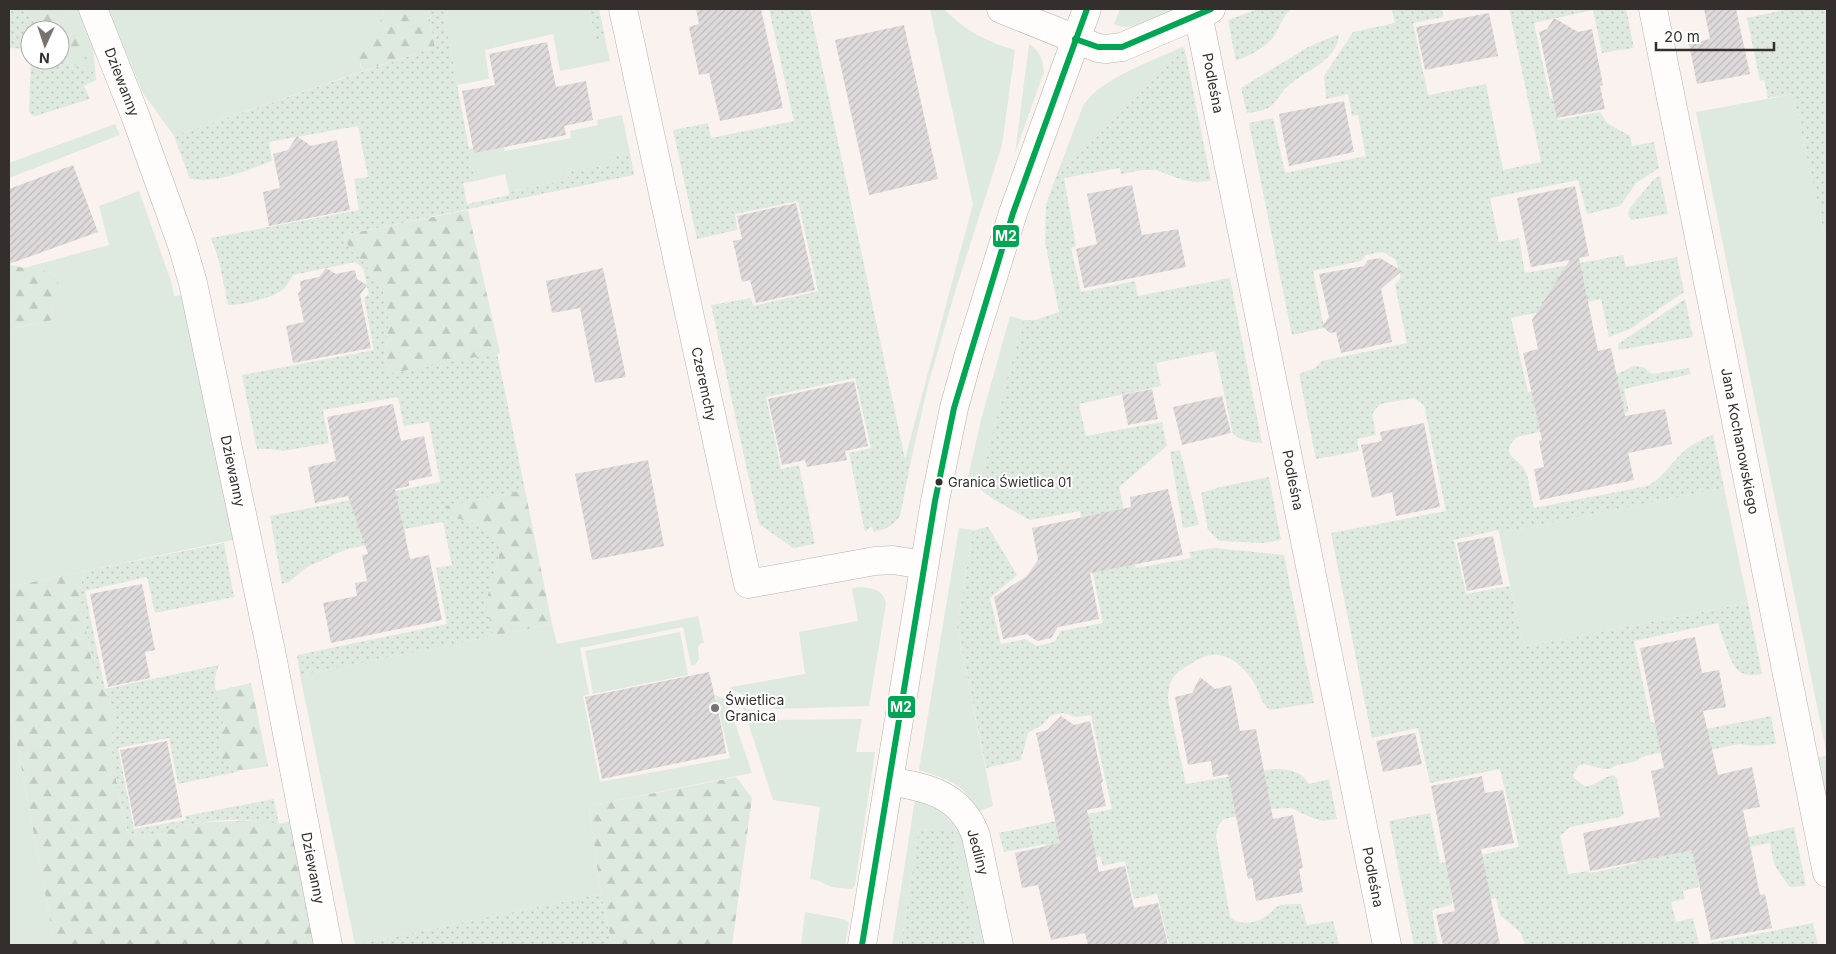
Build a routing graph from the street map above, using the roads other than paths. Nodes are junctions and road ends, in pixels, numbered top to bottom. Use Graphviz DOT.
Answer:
graph roads {
  1 [pos="93,9"];
  2 [pos="623,9"];
  3 [pos="1001,9"];
  4 [pos="1087,9"];
  5 [pos="1653,9"];
  6 [pos="1205,12"];
  7 [pos="1076,39"];
  8 [pos="924,565"];
  9 [pos="889,781"];
  10 [pos="1827,873"];
  11 [pos="328,945"];
  12 [pos="862,945"];
  13 [pos="999,945"];
  14 [pos="1387,945"];
  1 -- 11 [label="street, Dziewanny"];
  2 -- 8 [label="street, Czeremchy"];
  3 -- 7 [label="street"];
  4 -- 7 [label="street"];
  5 -- 10 [label="street, Jana Kochanowskiego"];
  6 -- 7 [label="street"];
  6 -- 14 [label="street, Podleśna"];
  7 -- 8 [label="street"];
  8 -- 9 [label="street"];
  9 -- 12 [label="street"];
  9 -- 13 [label="street, Jedliny"];
}
